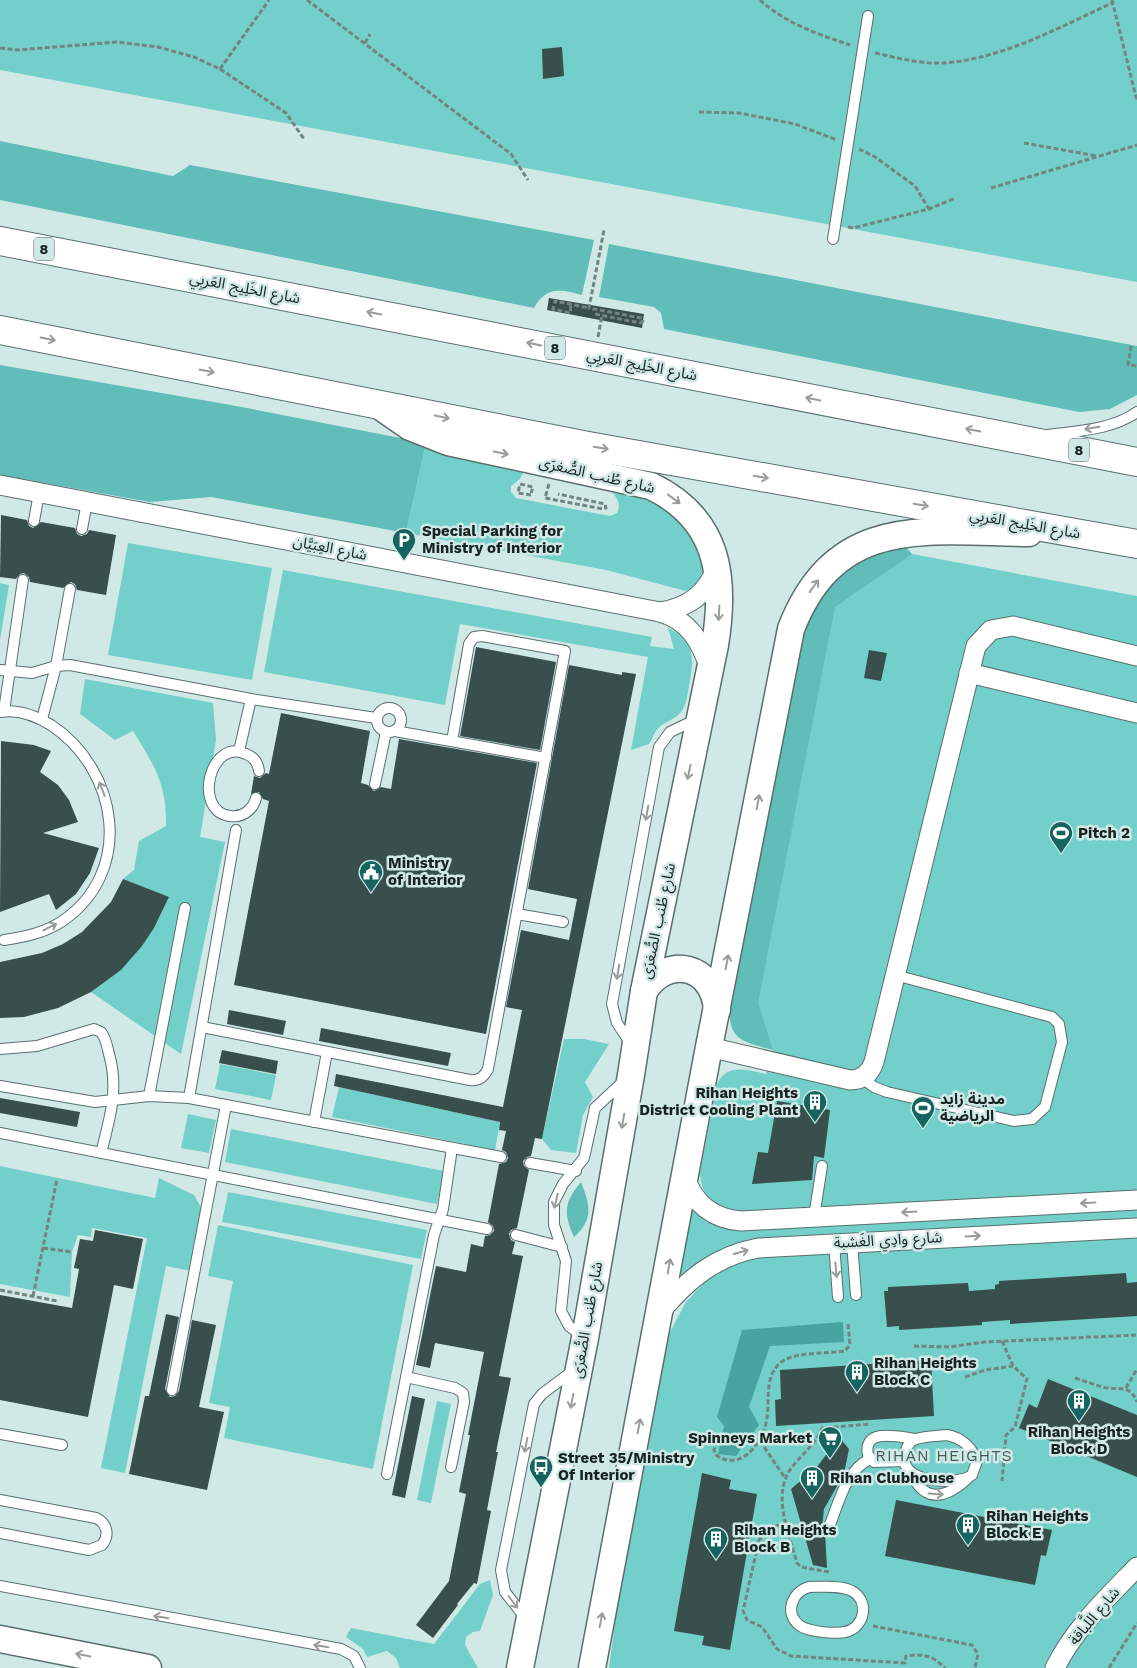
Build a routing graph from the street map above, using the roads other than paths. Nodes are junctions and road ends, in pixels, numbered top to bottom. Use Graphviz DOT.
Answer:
graph roads {
  1 [pos="868,16"];
  2 [pos="0,222"];
  3 [pos="833,239"];
  4 [pos="0,241"];
  5 [pos="89,258"];
  6 [pos="0,330"];
  7 [pos="376,404"];
  8 [pos="1137,412"];
  9 [pos="1021,439"];
  10 [pos="1137,462"];
  11 [pos="0,485"];
  12 [pos="39,493"];
  13 [pos="86,502"];
  14 [pos="34,521"];
  15 [pos="82,529"];
  16 [pos="1075,533"];
  17 [pos="1137,544"];
  18 [pos="717,564"];
  19 [pos="23,580"];
  20 [pos="70,589"];
  21 [pos="660,612"];
  22 [pos="1137,656"];
  23 [pos="56,666"];
  24 [pos="710,668"];
  25 [pos="4,670"];
  26 [pos="969,673"];
  27 [pos="251,699"];
  28 [pos="2,711"];
  29 [pos="1137,713"];
  30 [pos="700,717"];
  31 [pos="376,718"];
  32 [pos="42,719"];
  33 [pos="391,731"];
  34 [pos="452,741"];
  35 [pos="239,752"];
  36 [pos="546,758"];
  37 [pos="259,771"];
  38 [pos="375,784"];
  39 [pos="256,798"];
  40 [pos="236,830"];
  41 [pos="184,908"];
  42 [pos="517,914"];
  43 [pos="563,922"];
  44 [pos="4,940"];
  45 [pos="895,975"];
  46 [pos="644,991"];
  47 [pos="717,1010"];
  48 [pos="202,1027"];
  49 [pos="709,1047"];
  50 [pos="0,1049"];
  51 [pos="327,1052"];
  52 [pos="633,1062"];
  53 [pos="862,1078"];
  54 [pos="0,1086"];
  55 [pos="149,1096"];
  56 [pos="189,1098"];
  57 [pos="114,1101"];
  58 [pos="226,1105"];
  59 [pos="314,1122"];
  60 [pos="0,1133"];
  61 [pos="452,1148"];
  62 [pos="101,1153"];
  63 [pos="501,1157"];
  64 [pos="530,1163"];
  65 [pos="822,1166"];
  66 [pos="576,1171"];
  67 [pos="213,1176"];
  68 [pos="685,1177"];
  69 [pos="1137,1200"];
  70 [pos="814,1217"];
  71 [pos="439,1220"];
  72 [pos="1137,1228"];
  73 [pos="487,1229"];
  74 [pos="516,1236"];
  75 [pos="843,1242"];
  76 [pos="562,1247"];
  77 [pos="856,1295"];
  78 [pos="838,1297"];
  79 [pos="661,1311"];
  80 [pos="585,1338"];
  81 [pos="579,1366"];
  82 [pos="406,1377"];
  83 [pos="172,1390"];
  84 [pos="0,1434"];
  85 [pos="916,1439"];
  86 [pos="62,1445"];
  87 [pos="870,1459"];
  88 [pos="904,1461"];
  89 [pos="452,1467"];
  90 [pos="387,1474"];
  91 [pos="911,1474"];
  92 [pos="967,1479"];
  93 [pos="0,1500"];
  94 [pos="830,1527"];
  95 [pos="0,1534"];
  96 [pos="1137,1567"];
  97 [pos="0,1586"];
  98 [pos="528,1622"];
  99 [pos="860,1622"];
  100 [pos="0,1639"];
  101 [pos="148,1668"];
  102 [pos="360,1668"];
  103 [pos="520,1668"];
  104 [pos="592,1668"];
  105 [pos="1055,1668"];
  1 -- 3 [label="lane"];
  2 -- 5 [label="highway"];
  4 -- 5 [label="highway, شارع الخَلِيج العَربِي / 8"];
  9 -- 5 [label="highway, شارع الخَلِيج العَربِي / 8, one-way"];
  6 -- 7 [label="highway, شارع الخَلِيج العَربِي, one-way"];
  7 -- 16 [label="highway, شارع الخَلِيج العَربِي, one-way"];
  7 -- 18 [label="street, شارع طُنب الصُّغرَى, one-way"];
  8 -- 9 [label="lane, one-way"];
  9 -- 10 [label="highway, شارع الخَلِيج العَربِي / 8"];
  11 -- 12 [label="street, شارع العِبَيَّان"];
  12 -- 13 [label="street, شارع العِبَيَّان"];
  12 -- 14 [label="lane"];
  13 -- 15 [label="lane"];
  13 -- 21 [label="street, شارع العِبَيَّان"];
  16 -- 17 [label="highway, شارع الخَلِيج العَربِي"];
  47 -- 16 [label="street, one-way"];
  18 -- 21 [label="street, شارع العِبَيَّان"];
  18 -- 24 [label="street, شارع طُنب الصُّغرَى, one-way"];
  19 -- 25 [label="lane"];
  20 -- 23 [label="lane"];
  21 -- 24 [label="street, شارع العِبَيَّان"];
  22 -- 26 [label="street"];
  23 -- 25 [label="lane"];
  23 -- 27 [label="lane"];
  23 -- 32 [label="lane"];
  24 -- 30 [label="street, شارع طُنب الصُّغرَى"];
  25 -- 28 [label="lane"];
  26 -- 29 [label="street"];
  26 -- 45 [label="street"];
  27 -- 31 [label="lane"];
  27 -- 35 [label="lane"];
  28 -- 32 [label="lane"];
  30 -- 46 [label="street, شارع طُنب الصُّغرَى, one-way"];
  30 -- 52 [label="lane, one-way"];
  31 -- 33 [label="lane"];
  31 -- 33 [label="lane"];
  44 -- 32 [label="lane, one-way"];
  33 -- 34 [label="lane"];
  33 -- 38 [label="lane"];
  34 -- 36 [label="lane"];
  34 -- 36 [label="lane"];
  35 -- 37 [label="lane"];
  35 -- 39 [label="lane"];
  36 -- 42 [label="lane"];
  40 -- 48 [label="lane"];
  41 -- 55 [label="lane"];
  42 -- 43 [label="lane"];
  42 -- 51 [label="lane"];
  45 -- 53 [label="street"];
  45 -- 53 [label="lane"];
  46 -- 47 [label="street"];
  46 -- 52 [label="street, شارع طُنب الصُّغرَى"];
  47 -- 49 [label="street"];
  48 -- 51 [label="lane"];
  48 -- 56 [label="lane"];
  49 -- 53 [label="street"];
  49 -- 68 [label="street"];
  50 -- 57 [label="lane"];
  51 -- 59 [label="lane"];
  52 -- 66 [label="lane"];
  52 -- 80 [label="street, شارع طُنب الصُّغرَى, one-way"];
  54 -- 57 [label="lane"];
  55 -- 56 [label="lane"];
  55 -- 57 [label="lane"];
  56 -- 58 [label="lane"];
  57 -- 62 [label="lane"];
  58 -- 59 [label="lane"];
  58 -- 67 [label="lane"];
  59 -- 61 [label="lane"];
  60 -- 62 [label="lane"];
  61 -- 63 [label="lane"];
  61 -- 71 [label="lane"];
  62 -- 67 [label="lane"];
  64 -- 66 [label="lane"];
  65 -- 70 [label="lane"];
  66 -- 76 [label="lane, one-way"];
  67 -- 71 [label="lane"];
  67 -- 83 [label="lane"];
  68 -- 70 [label="street, شارع وادِي الغَشبة"];
  79 -- 68 [label="street, one-way"];
  69 -- 70 [label="street, شارع وادِي الغَشبة, one-way"];
  71 -- 73 [label="lane"];
  71 -- 82 [label="lane"];
  75 -- 72 [label="street, شارع وادِي الغَشبة, one-way"];
  74 -- 76 [label="lane"];
  75 -- 77 [label="lane"];
  75 -- 78 [label="lane, one-way"];
  79 -- 75 [label="street, شارع وادِي الغَشبة, one-way"];
  76 -- 80 [label="lane"];
  104 -- 79 [label="street, one-way"];
  80 -- 81 [label="street, شارع طُنب الصُّغرَى"];
  81 -- 98 [label="street, شارع طُنب الصُّغرَى, one-way"];
  81 -- 98 [label="lane, one-way"];
  82 -- 89 [label="lane"];
  82 -- 90 [label="lane"];
  84 -- 86 [label="lane"];
  85 -- 87 [label="lane"];
  85 -- 88 [label="lane"];
  85 -- 92 [label="lane"];
  87 -- 88 [label="lane"];
  87 -- 94 [label="lane"];
  88 -- 91 [label="lane"];
  91 -- 92 [label="lane"];
  91 -- 92 [label="lane, one-way"];
  93 -- 95 [label="lane"];
  96 -- 105 [label="street, شارع اللَّباقة"];
  102 -- 97 [label="lane, one-way"];
  98 -- 103 [label="street, شارع طُنب الصُّغرَى"];
  99 -- 99 [label="lane"];
  101 -- 100 [label="street, one-way"];
}
